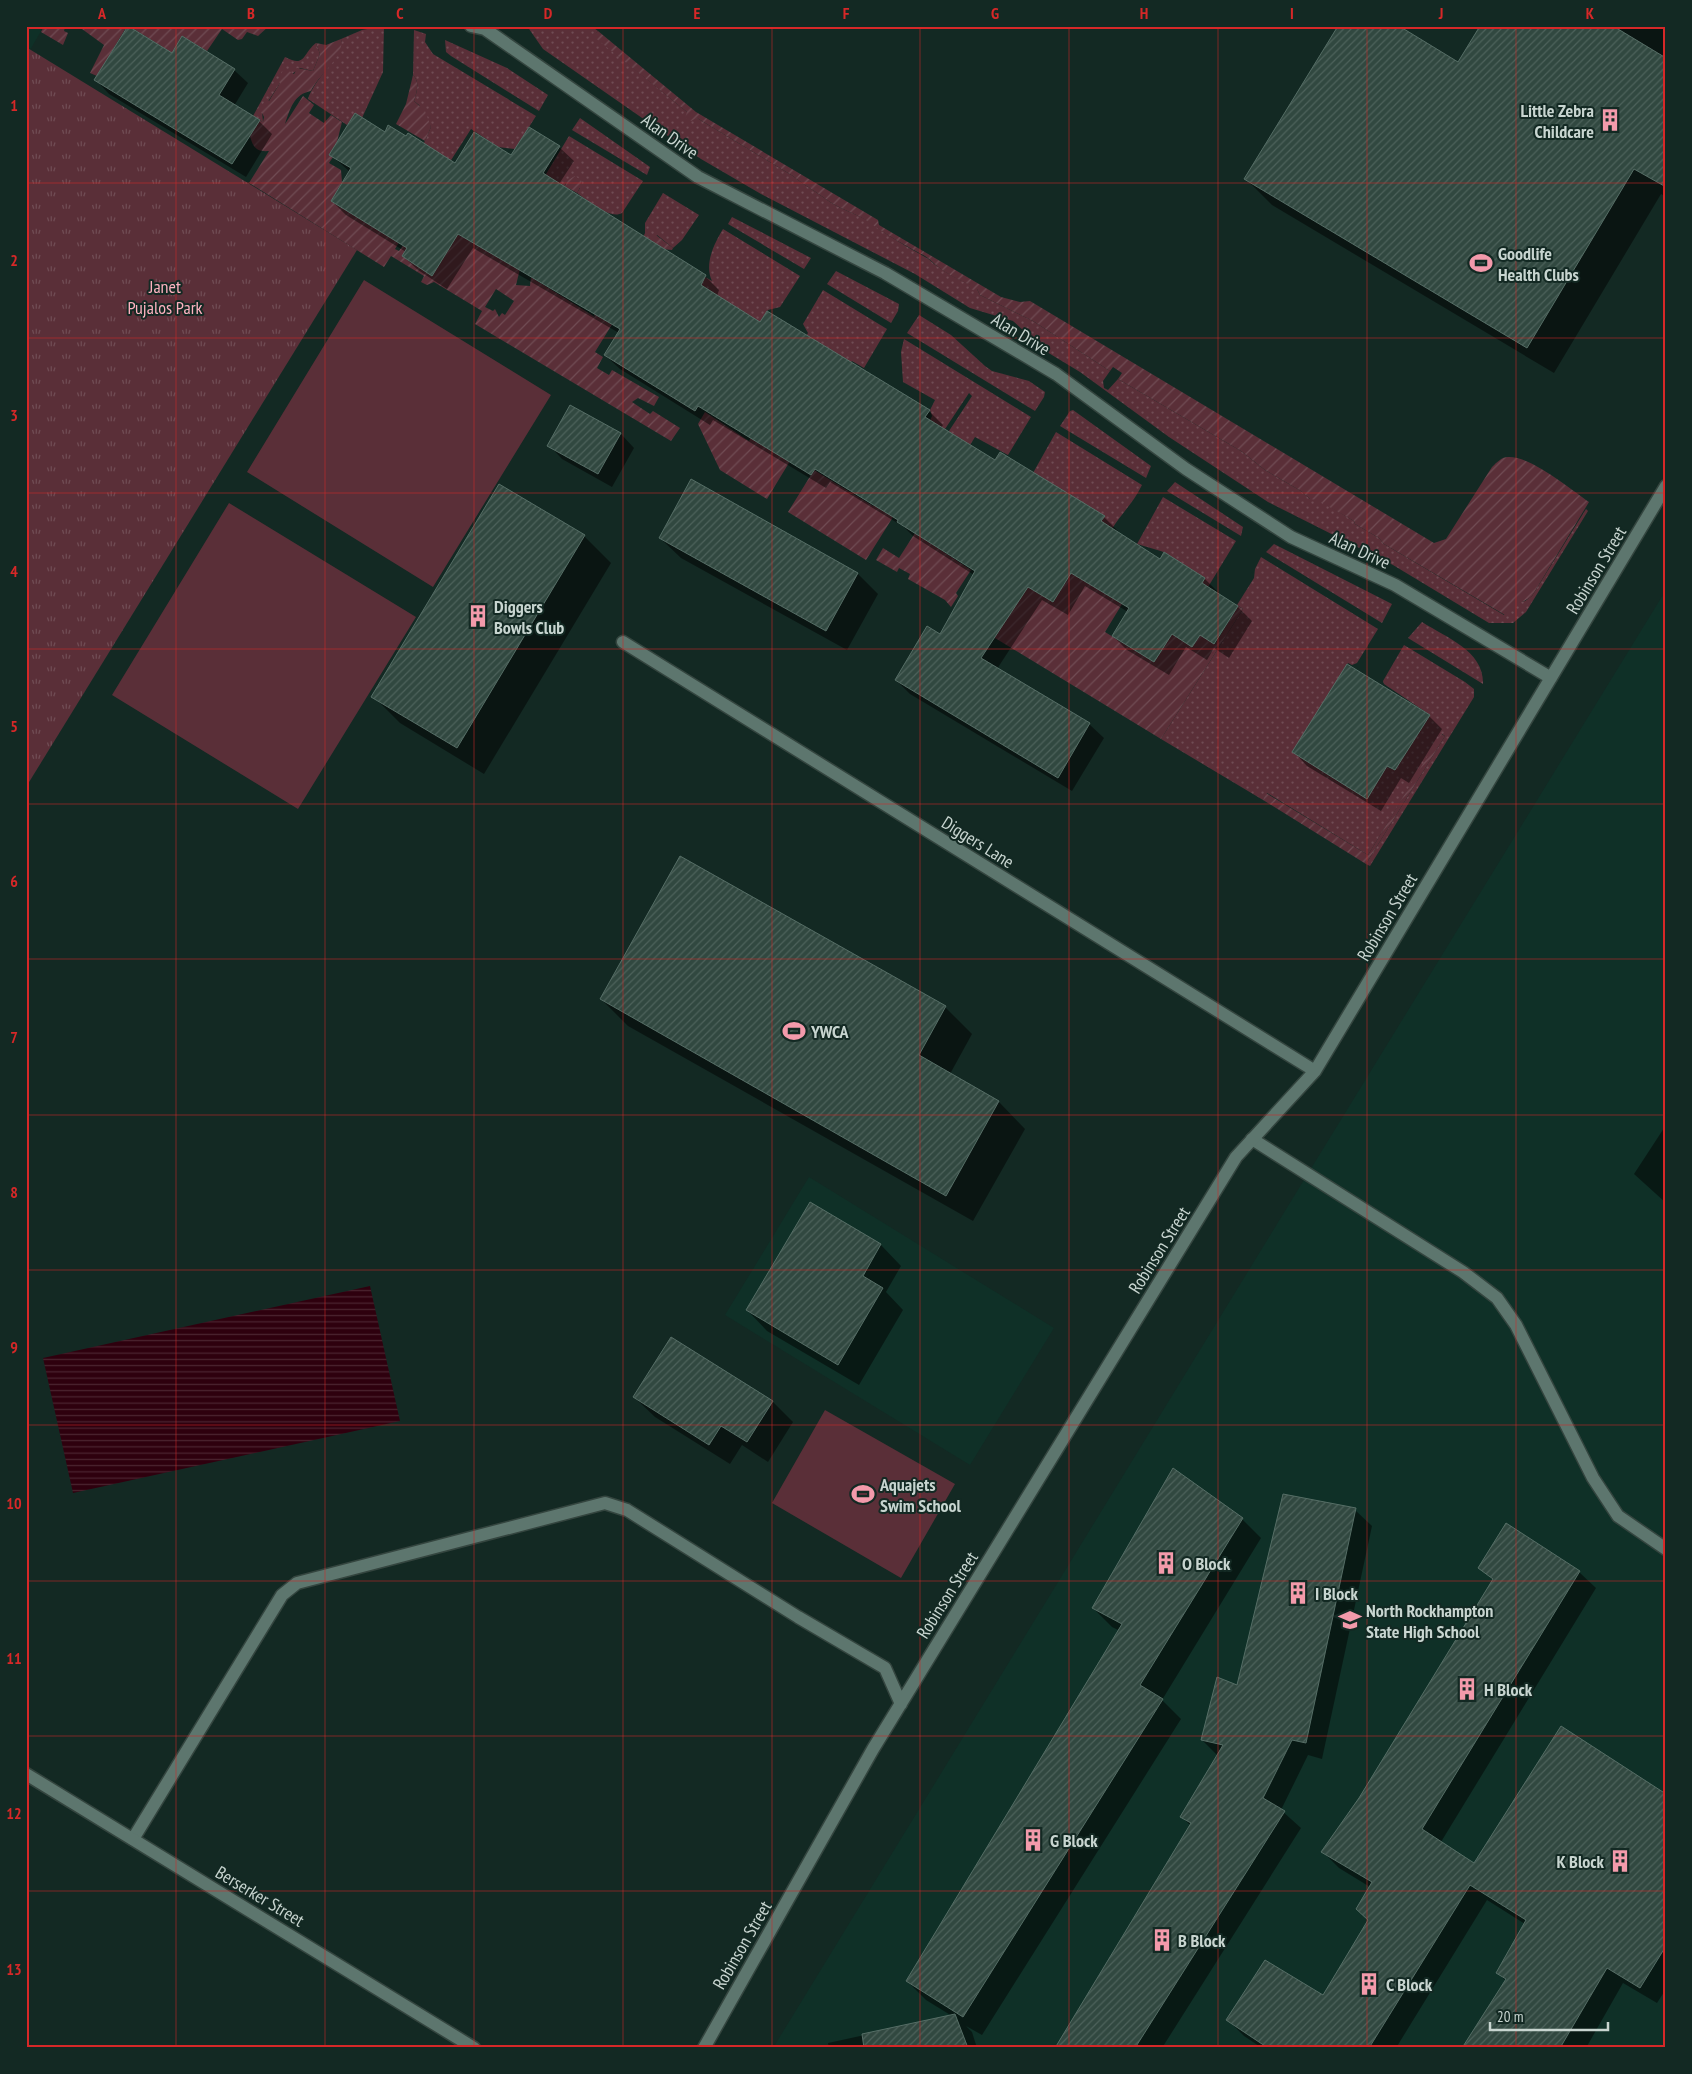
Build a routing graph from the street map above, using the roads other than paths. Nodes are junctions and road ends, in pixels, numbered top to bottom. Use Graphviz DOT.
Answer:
graph roads {
  1 [pos="471,26"];
  2 [pos="486,28"];
  3 [pos="1666,486"];
  4 [pos="623,642"];
  5 [pos="1551,678"];
  6 [pos="1315,1071"];
  7 [pos="1252,1139"];
  8 [pos="1666,1549"];
  9 [pos="901,1704"];
  10 [pos="26,1774"];
  11 [pos="133,1839"];
  12 [pos="474,2048"];
  13 [pos="704,2048"];
  1 -- 2 [label="street, Alan Drive"];
  2 -- 5 [label="street, Alan Drive"];
  3 -- 5 [label="street, Robinson Street"];
  4 -- 6 [label="street, Diggers Lane"];
  5 -- 6 [label="street, Robinson Street"];
  6 -- 7 [label="street, Robinson Street"];
  7 -- 8 [label="street"];
  7 -- 9 [label="street, Robinson Street"];
  9 -- 11 [label="street"];
  9 -- 13 [label="street, Robinson Street"];
  10 -- 11 [label="street, Berserker Street"];
  11 -- 12 [label="street, Berserker Street"];
}
